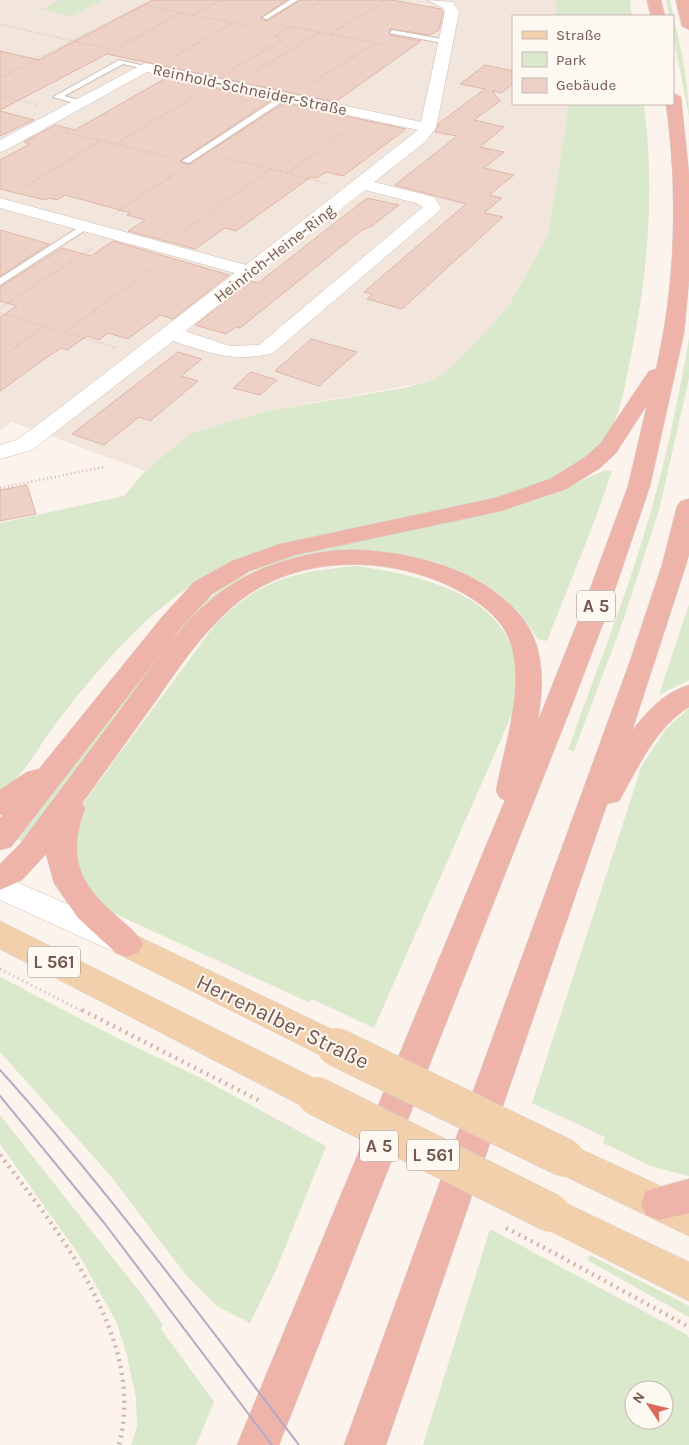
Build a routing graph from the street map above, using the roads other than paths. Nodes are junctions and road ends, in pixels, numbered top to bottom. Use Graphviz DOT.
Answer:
graph roads {
  1 [pos="295,0"];
  2 [pos="435,0"];
  3 [pos="654,0"];
  4 [pos="683,0"];
  5 [pos="658,15"];
  6 [pos="265,18"];
  7 [pos="689,26"];
  8 [pos="392,32"];
  9 [pos="447,42"];
  10 [pos="145,67"];
  11 [pos="287,96"];
  12 [pos="78,103"];
  13 [pos="674,104"];
  14 [pos="428,128"];
  15 [pos="0,147"];
  16 [pos="186,161"];
  17 [pos="358,187"];
  18 [pos="0,204"];
  19 [pos="84,227"];
  20 [pos="249,271"];
  21 [pos="0,282"];
  22 [pos="170,333"];
  23 [pos="667,356"];
  24 [pos="0,452"];
  25 [pos="689,506"];
  26 [pos="689,694"];
  27 [pos="60,762"];
  28 [pos="74,794"];
  29 [pos="0,804"];
  30 [pos="0,839"];
  31 [pos="500,847"];
  32 [pos="572,858"];
  33 [pos="0,878"];
  34 [pos="0,887"];
  35 [pos="0,934"];
  36 [pos="127,944"];
  37 [pos="679,1206"];
  38 [pos="689,1282"];
  39 [pos="258,1445"];
  40 [pos="365,1445"];
  1 -- 6 [label="lane"];
  2 -- 9 [label="street"];
  3 -- 5 [label="highway"];
  4 -- 7 [label="highway"];
  8 -- 9 [label="lane"];
  9 -- 14 [label="street"];
  10 -- 11 [label="street, Reinhold-Schneider-Straße"];
  10 -- 12 [label="street, Reinhold-Schneider-Straße"];
  10 -- 12 [label="lane"];
  11 -- 14 [label="street, Reinhold-Schneider-Straße"];
  11 -- 16 [label="lane"];
  12 -- 15 [label="street, Reinhold-Schneider-Straße"];
  13 -- 23 [label="highway, A 5"];
  14 -- 17 [label="street, Heinrich-Heine-Ring"];
  17 -- 20 [label="street, Heinrich-Heine-Ring"];
  17 -- 22 [label="street"];
  18 -- 19 [label="street"];
  19 -- 20 [label="street"];
  19 -- 21 [label="lane"];
  20 -- 22 [label="street, Heinrich-Heine-Ring"];
  22 -- 24 [label="street, Heinrich-Heine-Ring"];
  23 -- 27 [label="highway"];
  23 -- 31 [label="highway, A 5"];
  25 -- 32 [label="highway"];
  26 -- 32 [label="highway"];
  27 -- 29 [label="highway"];
  27 -- 30 [label="highway"];
  28 -- 31 [label="highway"];
  28 -- 33 [label="highway"];
  28 -- 36 [label="highway"];
  31 -- 39 [label="highway, A 5"];
  32 -- 40 [label="highway"];
  34 -- 36 [label="street, Herrenalber Straße / L 561"];
  35 -- 38 [label="main road, L 561, bridge"];
  36 -- 37 [label="main road, Herrenalber Straße / L 561, bridge"];
}
